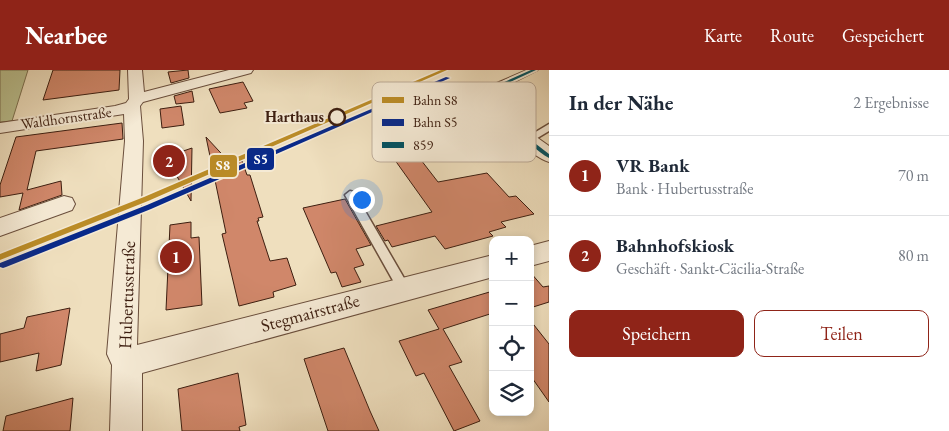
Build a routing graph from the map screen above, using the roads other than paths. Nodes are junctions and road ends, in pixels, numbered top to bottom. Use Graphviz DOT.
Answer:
graph roads {
  1 [pos="135,70"];
  2 [pos="246,70"];
  3 [pos="534,70"];
  4 [pos="507,82"];
  5 [pos="135,102"];
  6 [pos="549,127"];
  7 [pos="0,128"];
  8 [pos="536,135"];
  9 [pos="536,146"];
  10 [pos="549,156"];
  11 [pos="350,195"];
  12 [pos="64,204"];
  13 [pos="0,227"];
  14 [pos="549,251"];
  15 [pos="534,255"];
  16 [pos="489,267"];
  17 [pos="404,289"];
  18 [pos="127,362"];
  19 [pos="126,431"];
  1 -- 5 [label="street, Hubertusstraße"];
  2 -- 5 [label="street, Waldhornstraße"];
  3 -- 4 [label="lane"];
  5 -- 7 [label="street, Waldhornstraße"];
  5 -- 18 [label="street, Hubertusstraße"];
  6 -- 8 [label="lane"];
  9 -- 10 [label="street"];
  11 -- 17 [label="lane"];
  12 -- 13 [label="street"];
  14 -- 15 [label="street"];
  16 -- 17 [label="street, Stegmairstraße"];
  17 -- 18 [label="street, Stegmairstraße"];
  18 -- 19 [label="street, Hubertusstraße"];
}
